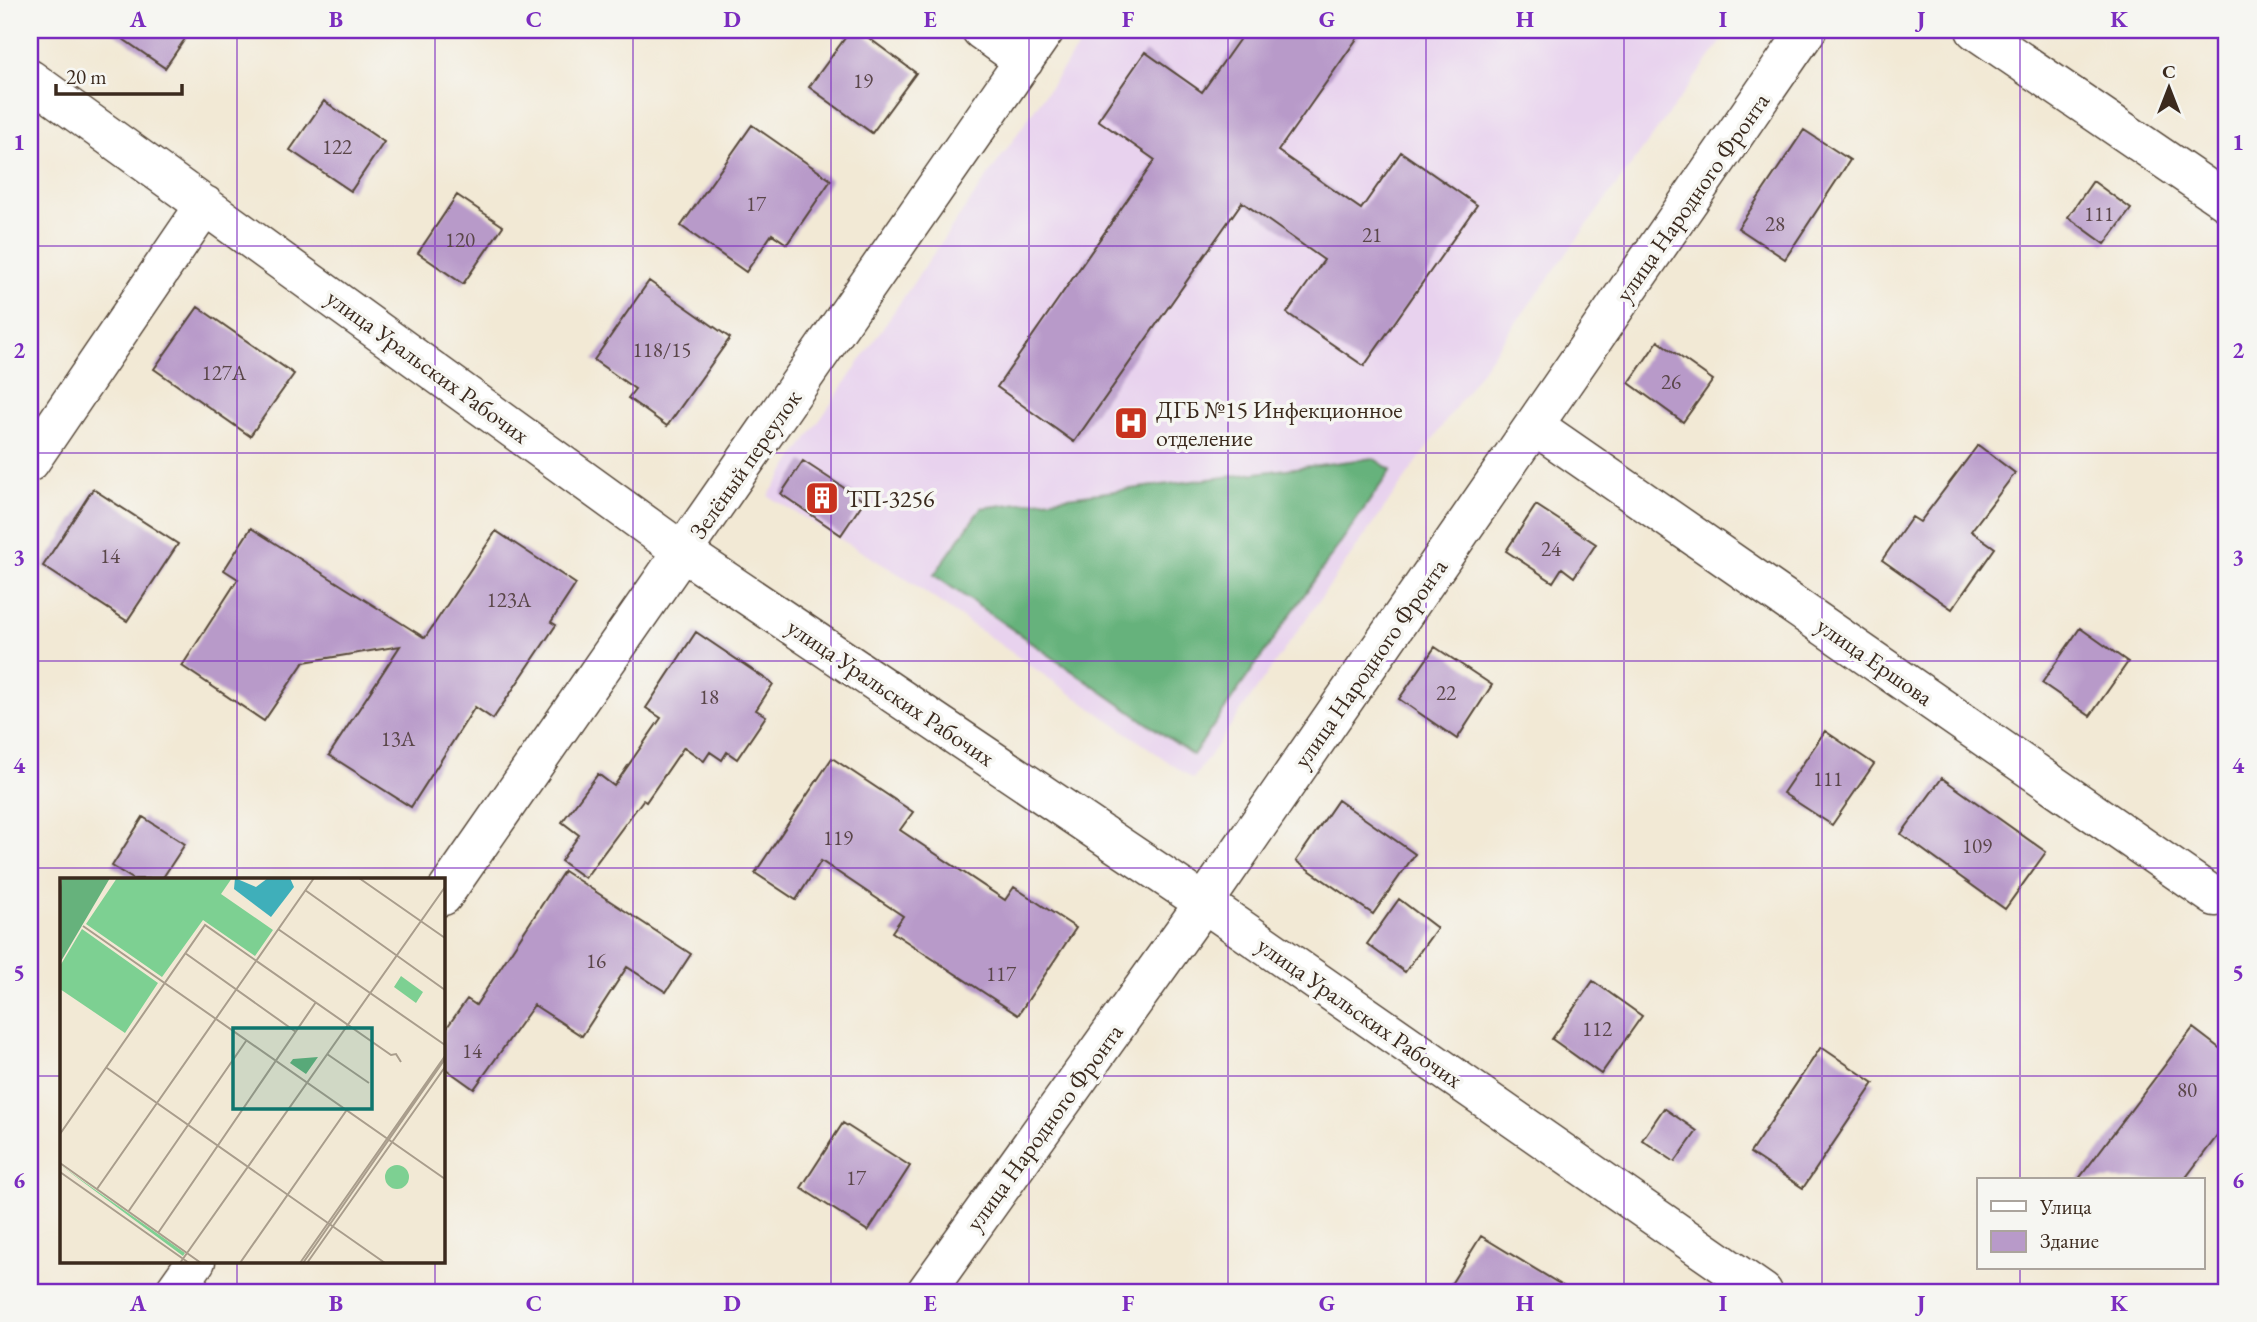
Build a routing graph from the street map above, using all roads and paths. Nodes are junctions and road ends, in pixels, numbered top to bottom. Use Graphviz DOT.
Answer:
graph roads {
  1 [pos="981,30"];
  2 [pos="1807,30"];
  3 [pos="1975,30"];
  4 [pos="1034,45"];
  5 [pos="30,79"];
  6 [pos="2227,202"];
  7 [pos="205,205"];
  8 [pos="1535,426"];
  9 [pos="30,462"];
  10 [pos="683,552"];
  11 [pos="444,895"];
  12 [pos="2216,897"];
  13 [pos="1204,903"];
  14 [pos="194,1262"];
  15 [pos="174,1292"];
  16 [pos="926,1292"];
  17 [pos="1763,1292"];
  1 -- 4 [label="street"];
  2 -- 8 [label="street, улица Народного Фронта"];
  3 -- 6 [label="street"];
  4 -- 10 [label="street, Зелёный переулок"];
  5 -- 7 [label="street, улица Уральских Рабочих"];
  7 -- 9 [label="street"];
  7 -- 10 [label="street, улица Уральских Рабочих"];
  8 -- 12 [label="street, улица Ершова"];
  8 -- 13 [label="street, улица Народного Фронта"];
  10 -- 11 [label="street, Зелёный переулок"];
  10 -- 13 [label="street, улица Уральских Рабочих"];
  13 -- 16 [label="street, улица Народного Фронта"];
  13 -- 17 [label="street, улица Уральских Рабочих"];
  14 -- 15 [label="street"];
}
